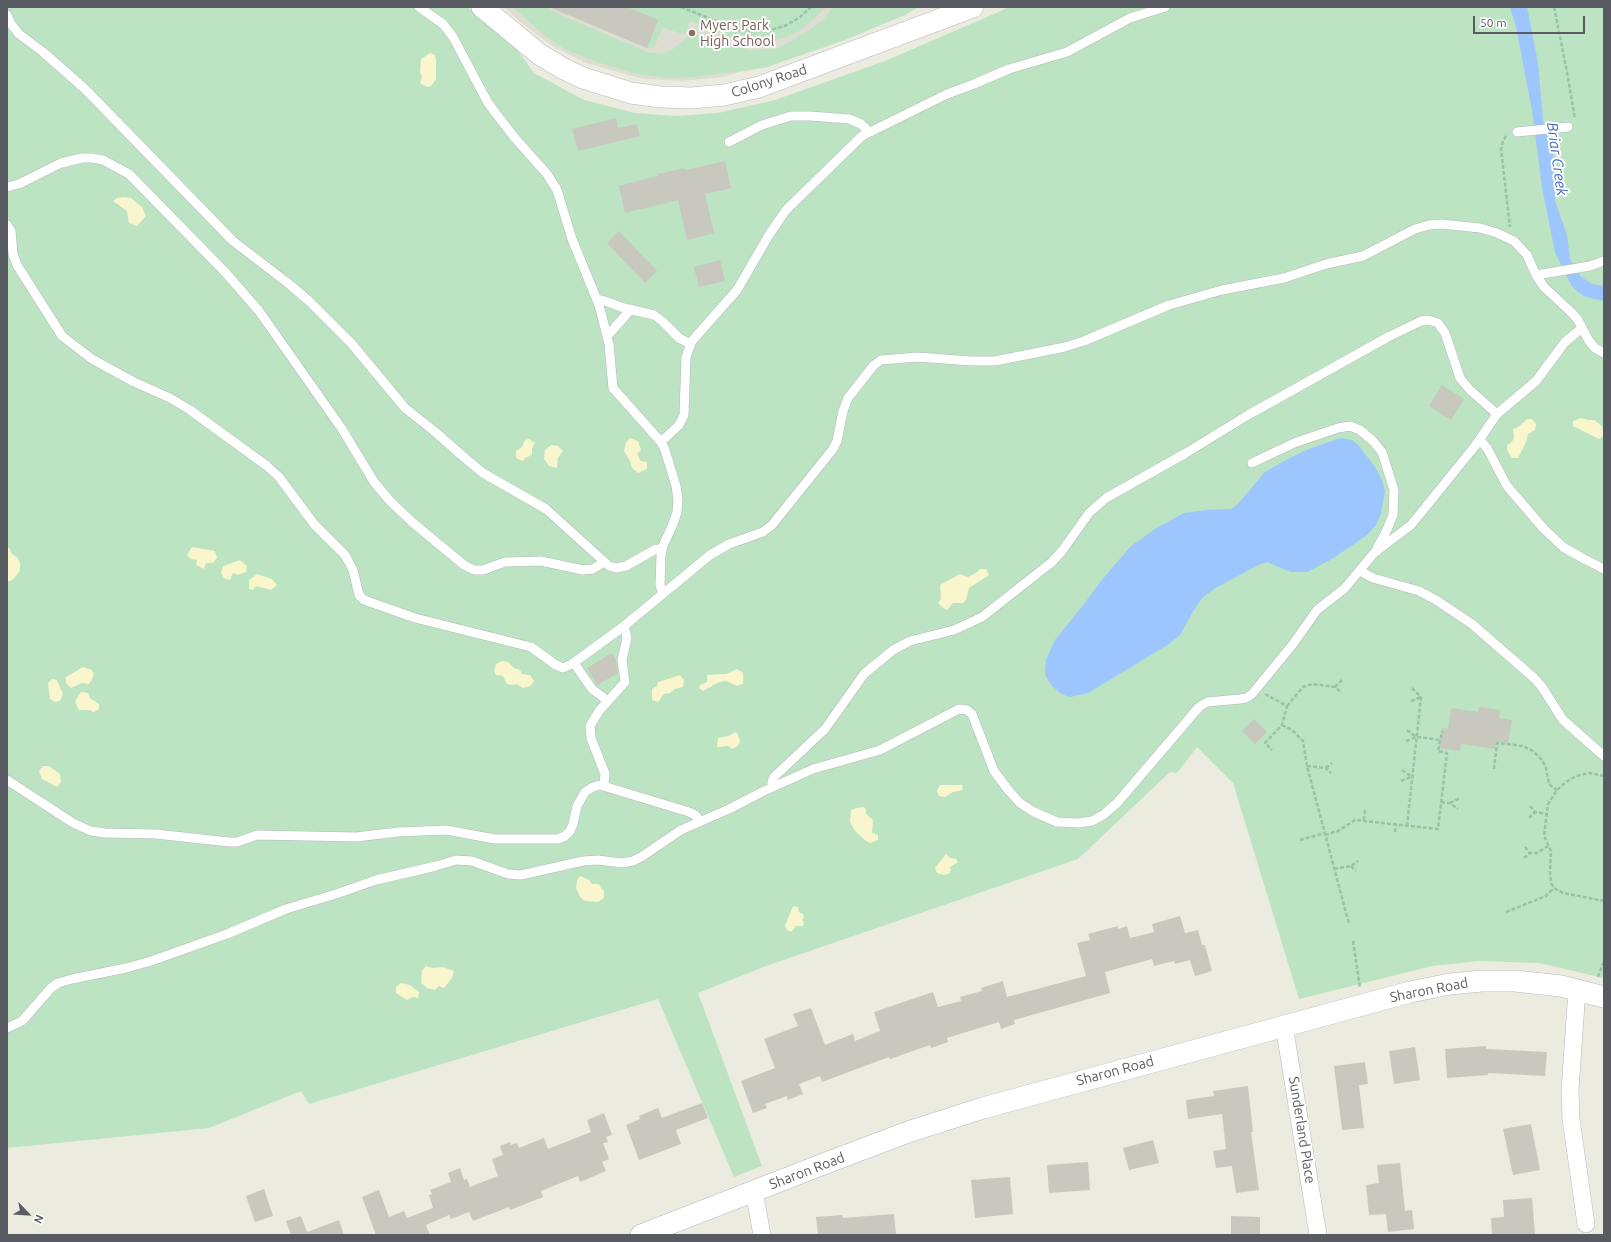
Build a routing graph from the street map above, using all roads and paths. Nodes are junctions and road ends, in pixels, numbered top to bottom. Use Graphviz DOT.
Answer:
graph roads {
  1 [pos="419,7"];
  2 [pos="482,7"];
  3 [pos="680,7"];
  4 [pos="811,7"];
  5 [pos="973,7"];
  6 [pos="1165,7"];
  7 [pos="1554,7"];
  8 [pos="958,11"];
  9 [pos="7,15"];
  10 [pos="1568,127"];
  11 [pos="869,132"];
  12 [pos="1517,132"];
  13 [pos="729,142"];
  14 [pos="7,187"];
  15 [pos="7,225"];
  16 [pos="1506,237"];
  17 [pos="1604,261"];
  18 [pos="1536,275"];
  19 [pos="597,300"];
  20 [pos="630,310"];
  21 [pos="1582,328"];
  22 [pos="607,335"];
  23 [pos="690,344"];
  24 [pos="1604,353"];
  25 [pos="1497,414"];
  26 [pos="1480,440"];
  27 [pos="661,442"];
  28 [pos="1252,464"];
  29 [pos="662,550"];
  30 [pos="1377,551"];
  31 [pos="604,562"];
  32 [pos="1604,569"];
  33 [pos="1360,571"];
  34 [pos="663,594"];
  35 [pos="624,626"];
  36 [pos="574,663"];
  37 [pos="1342,680"];
  38 [pos="1335,687"];
  39 [pos="1412,688"];
  40 [pos="1256,689"];
  41 [pos="1341,692"];
  42 [pos="1421,697"];
  43 [pos="608,701"];
  44 [pos="1411,701"];
  45 [pos="1287,706"];
  46 [pos="1282,725"];
  47 [pos="1407,730"];
  48 [pos="1442,731"];
  49 [pos="1417,737"];
  50 [pos="1440,740"];
  51 [pos="1406,741"];
  52 [pos="1272,750"];
  53 [pos="1604,756"];
  54 [pos="1332,762"];
  55 [pos="1307,766"];
  56 [pos="1326,768"];
  57 [pos="1494,768"];
  58 [pos="1402,770"];
  59 [pos="1331,773"];
  60 [pos="1604,776"];
  61 [pos="1412,777"];
  62 [pos="7,780"];
  63 [pos="1401,781"];
  64 [pos="604,786"];
  65 [pos="772,787"];
  66 [pos="1557,790"];
  67 [pos="1460,798"];
  68 [pos="1441,802"];
  69 [pos="1450,803"];
  70 [pos="1530,806"];
  71 [pos="1365,809"];
  72 [pos="1458,809"];
  73 [pos="1535,812"];
  74 [pos="1547,814"];
  75 [pos="1529,818"];
  76 [pos="1364,820"];
  77 [pos="700,821"];
  78 [pos="1396,824"];
  79 [pos="1406,826"];
  80 [pos="1395,832"];
  81 [pos="1325,834"];
  82 [pos="1300,840"];
  83 [pos="1548,846"];
  84 [pos="1525,847"];
  85 [pos="1530,853"];
  86 [pos="1524,858"];
  87 [pos="1358,861"];
  88 [pos="1351,866"];
  89 [pos="1334,869"];
  90 [pos="1356,871"];
  91 [pos="1554,888"];
  92 [pos="1604,901"];
  93 [pos="1506,912"];
  94 [pos="1349,924"];
  95 [pos="1353,941"];
  96 [pos="1577,990"];
  97 [pos="1604,997"];
  98 [pos="1362,1004"];
  99 [pos="1284,1025"];
  100 [pos="7,1028"];
  101 [pos="754,1191"];
  102 [pos="1586,1224"];
  103 [pos="641,1235"];
  104 [pos="762,1235"];
  105 [pos="1318,1235"];
  1 -- 19 [label="lane"];
  2 -- 8 [label="street, Colony Road"];
  3 -- 4 [label="path"];
  5 -- 8 [label="street, Colony Road"];
  6 -- 11 [label="lane"];
  7 -- 10 [label="path"];
  9 -- 31 [label="lane"];
  10 -- 12 [label="lane"];
  11 -- 13 [label="lane"];
  11 -- 23 [label="lane"];
  12 -- 16 [label="path"];
  14 -- 31 [label="lane"];
  15 -- 36 [label="lane"];
  16 -- 18 [label="lane"];
  16 -- 34 [label="lane"];
  17 -- 18 [label="lane"];
  18 -- 21 [label="lane"];
  19 -- 20 [label="lane"];
  19 -- 22 [label="lane"];
  20 -- 22 [label="lane"];
  20 -- 23 [label="lane"];
  21 -- 24 [label="lane"];
  21 -- 25 [label="lane"];
  22 -- 27 [label="lane"];
  23 -- 27 [label="lane"];
  25 -- 26 [label="lane"];
  25 -- 65 [label="lane"];
  26 -- 30 [label="lane"];
  26 -- 32 [label="lane"];
  27 -- 29 [label="lane"];
  28 -- 30 [label="lane"];
  29 -- 31 [label="lane"];
  29 -- 34 [label="lane"];
  30 -- 33 [label="lane"];
  33 -- 40 [label="lane"];
  33 -- 53 [label="lane"];
  34 -- 35 [label="lane"];
  35 -- 36 [label="lane"];
  35 -- 43 [label="lane"];
  36 -- 43 [label="lane"];
  37 -- 38 [label="path"];
  38 -- 41 [label="path"];
  38 -- 45 [label="path"];
  39 -- 42 [label="path"];
  40 -- 45 [label="path"];
  40 -- 65 [label="lane"];
  42 -- 44 [label="path"];
  42 -- 49 [label="path"];
  43 -- 64 [label="lane"];
  45 -- 46 [label="path"];
  46 -- 52 [label="path"];
  46 -- 55 [label="path"];
  47 -- 49 [label="path"];
  48 -- 50 [label="path"];
  49 -- 50 [label="path"];
  49 -- 51 [label="path"];
  49 -- 61 [label="path"];
  50 -- 68 [label="path"];
  54 -- 56 [label="path"];
  55 -- 56 [label="path"];
  55 -- 81 [label="path"];
  56 -- 59 [label="path"];
  57 -- 66 [label="path"];
  58 -- 61 [label="path"];
  60 -- 66 [label="path"];
  61 -- 63 [label="path"];
  61 -- 79 [label="path"];
  62 -- 64 [label="lane"];
  64 -- 77 [label="lane"];
  65 -- 77 [label="lane"];
  66 -- 74 [label="path"];
  67 -- 69 [label="path"];
  68 -- 69 [label="path"];
  68 -- 79 [label="path"];
  69 -- 72 [label="path"];
  70 -- 73 [label="path"];
  71 -- 76 [label="path"];
  73 -- 74 [label="path"];
  73 -- 75 [label="path"];
  74 -- 83 [label="path"];
  76 -- 78 [label="path"];
  76 -- 81 [label="path"];
  77 -- 100 [label="lane"];
  78 -- 79 [label="path"];
  78 -- 80 [label="path"];
  81 -- 82 [label="path"];
  81 -- 89 [label="path"];
  83 -- 85 [label="path"];
  83 -- 91 [label="path"];
  84 -- 85 [label="path"];
  85 -- 86 [label="path"];
  87 -- 88 [label="path"];
  88 -- 89 [label="path"];
  88 -- 90 [label="path"];
  89 -- 94 [label="path"];
  91 -- 92 [label="path"];
  91 -- 93 [label="path"];
  95 -- 98 [label="path"];
  96 -- 97 [label="street, Sharon Road"];
  96 -- 98 [label="street, Sharon Road"];
  96 -- 102 [label="street"];
  98 -- 99 [label="street, Sharon Road"];
  99 -- 101 [label="street, Sharon Road"];
  99 -- 105 [label="street, Sunderland Place"];
  101 -- 103 [label="street, Sharon Road"];
  101 -- 104 [label="street"];
}
